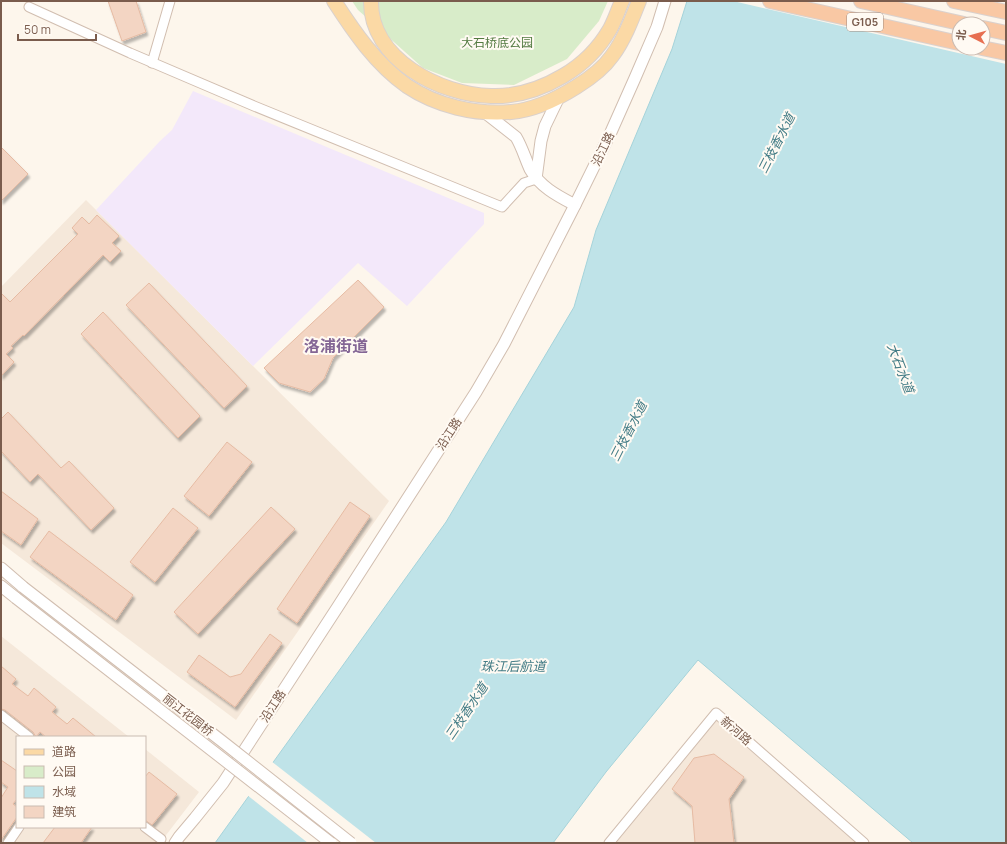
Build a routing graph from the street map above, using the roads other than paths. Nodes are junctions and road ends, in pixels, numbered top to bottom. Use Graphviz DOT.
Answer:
graph roads {
  1 [pos="170,1"];
  2 [pos="334,1"];
  3 [pos="371,1"];
  4 [pos="622,1"];
  5 [pos="639,1"];
  6 [pos="665,1"];
  7 [pos="770,1"];
  8 [pos="861,1"];
  9 [pos="954,1"];
  10 [pos="29,7"];
  11 [pos="1006,12"];
  12 [pos="951,21"];
  13 [pos="991,30"];
  14 [pos="1006,33"];
  15 [pos="951,41"];
  16 [pos="991,50"];
  17 [pos="1006,53"];
  18 [pos="152,63"];
  19 [pos="559,97"];
  20 [pos="484,112"];
  21 [pos="536,179"];
  22 [pos="575,205"];
  23 [pos="1,568"];
  24 [pos="1,586"];
  25 [pos="1,715"];
  26 [pos="28,736"];
  27 [pos="18,828"];
  28 [pos="146,828"];
  29 [pos="177,840"];
  30 [pos="165,841"];
  31 [pos="8,843"];
  32 [pos="331,843"];
  33 [pos="351,843"];
  34 [pos="609,843"];
  35 [pos="864,843"];
  1 -- 18 [label="street"];
  2 -- 20 [label="main road"];
  3 -- 4 [label="main road"];
  5 -- 19 [label="main road"];
  6 -- 22 [label="street, 沿江路"];
  7 -- 15 [label="highway, G105"];
  8 -- 12 [label="highway, G105"];
  9 -- 11 [label="highway"];
  10 -- 18 [label="street"];
  13 -- 14 [label="highway"];
  16 -- 17 [label="highway"];
  18 -- 21 [label="street"];
  19 -- 20 [label="main road"];
  19 -- 21 [label="street"];
  20 -- 21 [label="street"];
  21 -- 22 [label="street"];
  22 -- 29 [label="street, 沿江路"];
  23 -- 33 [label="street, 丽江花园桥, bridge"];
  24 -- 32 [label="street, 丽江花园桥, bridge"];
  25 -- 26 [label="street"];
  27 -- 31 [label="street"];
  28 -- 30 [label="street"];
  29 -- 30 [label="street, 沿江路"];
  34 -- 35 [label="street, 新河路"];
}
